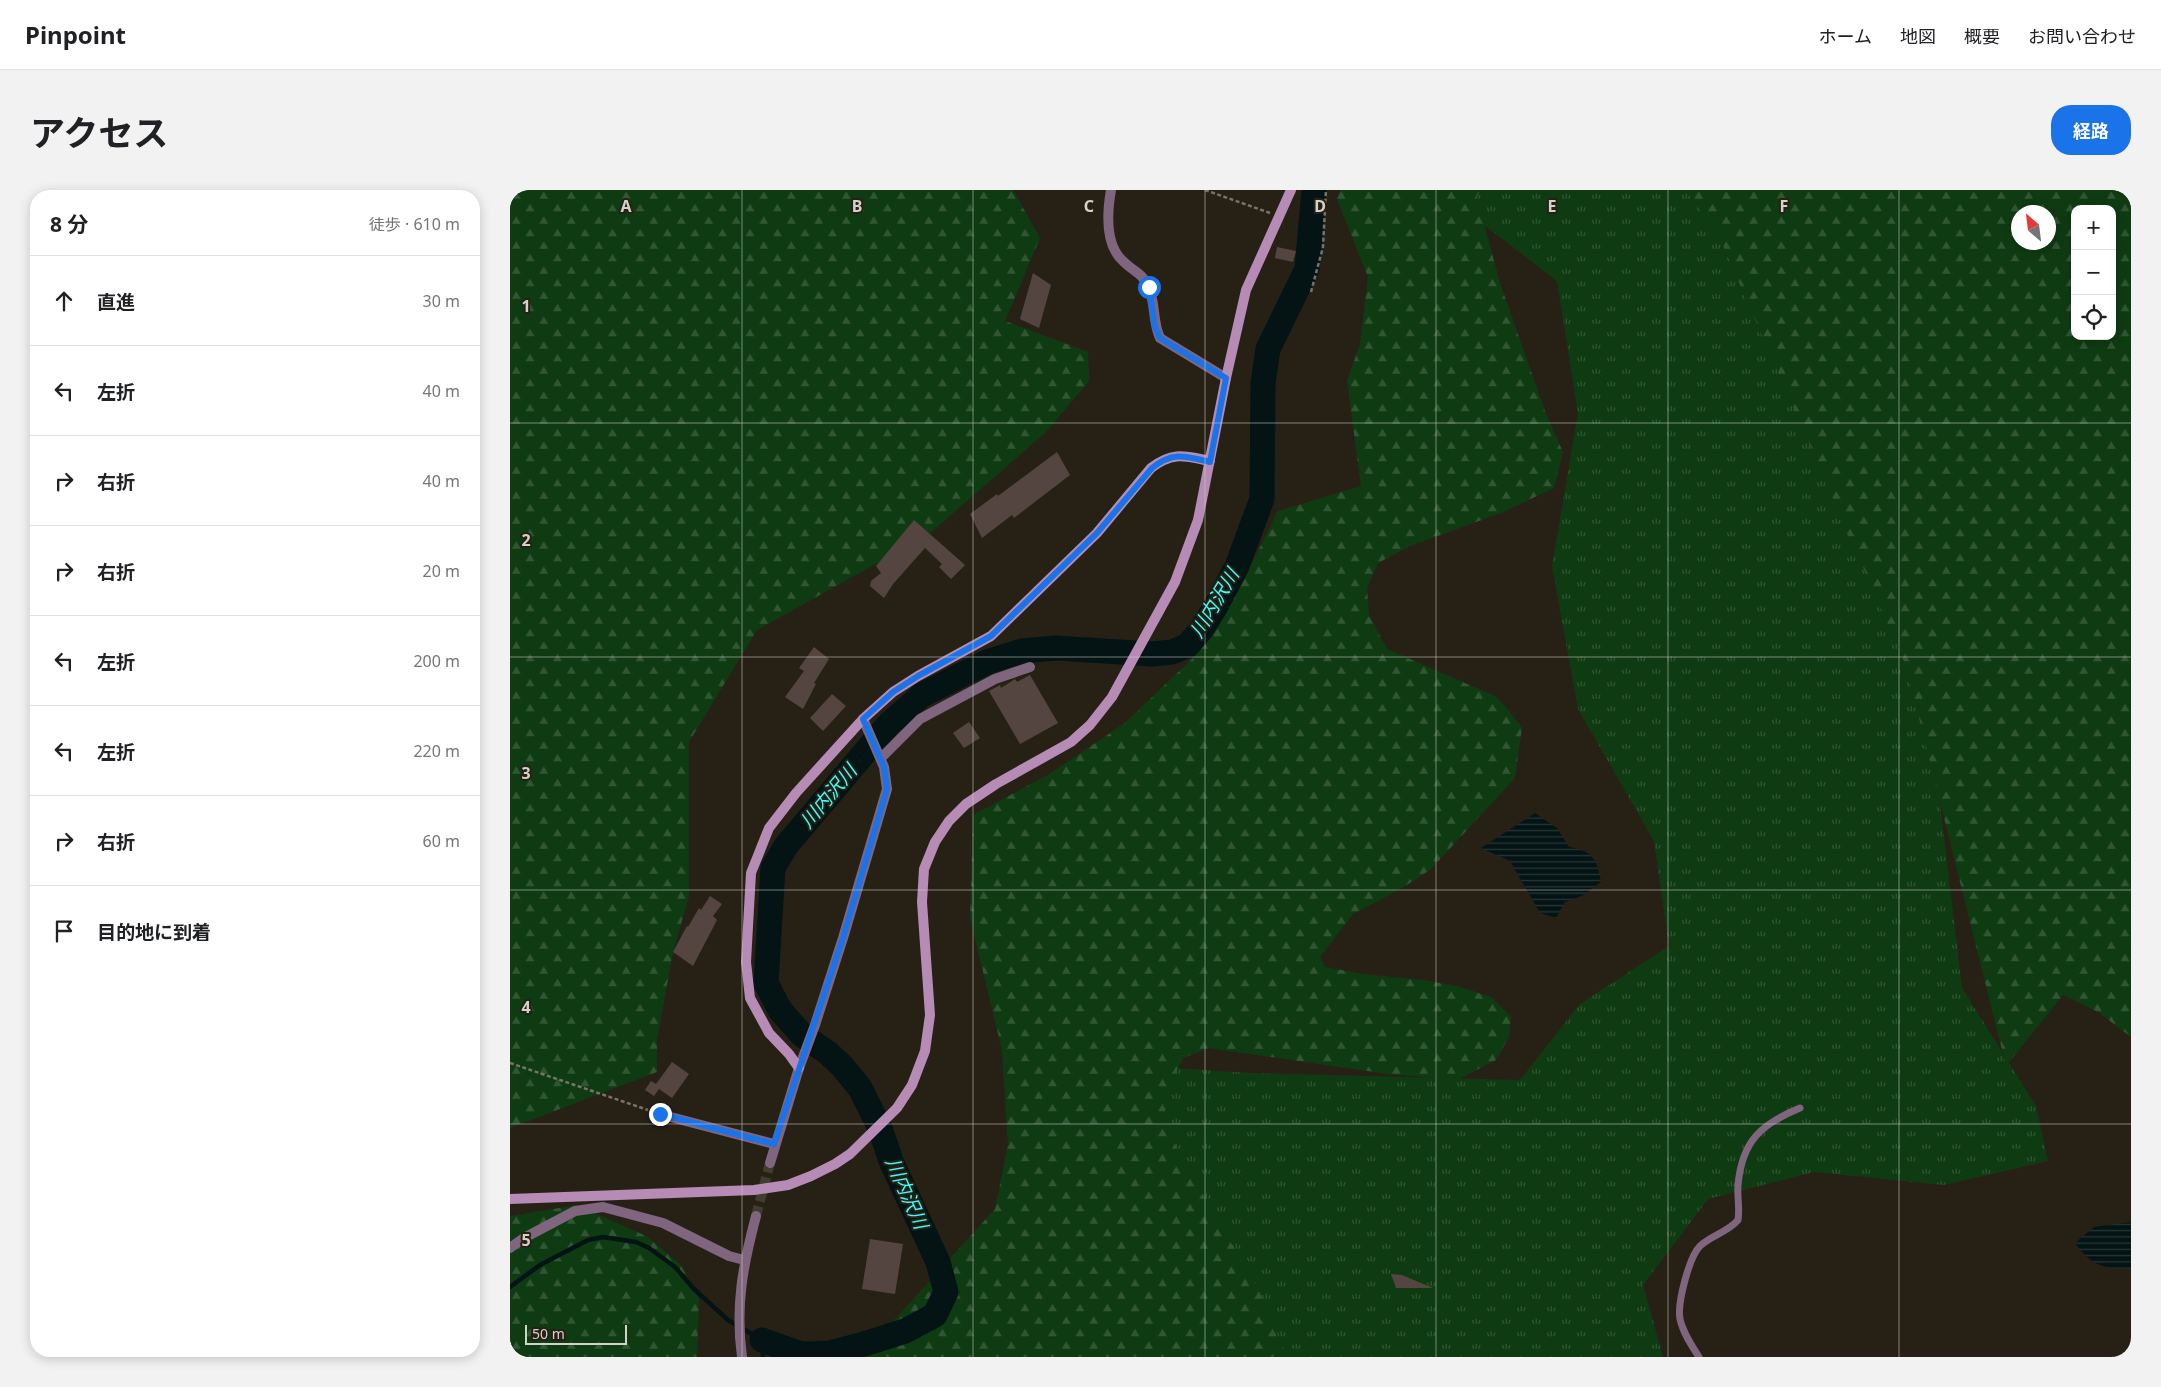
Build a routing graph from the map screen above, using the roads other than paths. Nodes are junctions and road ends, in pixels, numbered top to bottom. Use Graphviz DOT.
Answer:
graph roads {
  1 [pos="1111,190"];
  2 [pos="1291,190"];
  3 [pos="1226,378"];
  4 [pos="1210,462"];
  5 [pos="1030,667"];
  6 [pos="866,724"];
  7 [pos="880,756"];
  8 [pos="799,1068"];
  9 [pos="1800,1108"];
  10 [pos="660,1114"];
  11 [pos="774,1144"];
  12 [pos="770,1162"];
  13 [pos="510,1199"];
  14 [pos="756,1216"];
  15 [pos="510,1248"];
  16 [pos="744,1260"];
  17 [pos="742,1357"];
  18 [pos="1699,1357"];
  1 -- 3 [label="street"];
  2 -- 3 [label="street"];
  3 -- 4 [label="street"];
  4 -- 6 [label="street"];
  4 -- 13 [label="street"];
  5 -- 7 [label="street"];
  6 -- 7 [label="street"];
  6 -- 8 [label="street"];
  7 -- 8 [label="street"];
  8 -- 11 [label="street"];
  9 -- 18 [label="lane"];
  10 -- 11 [label="street"];
  11 -- 12 [label="street"];
  14 -- 16 [label="street"];
  15 -- 16 [label="street"];
  16 -- 17 [label="street"];
}
